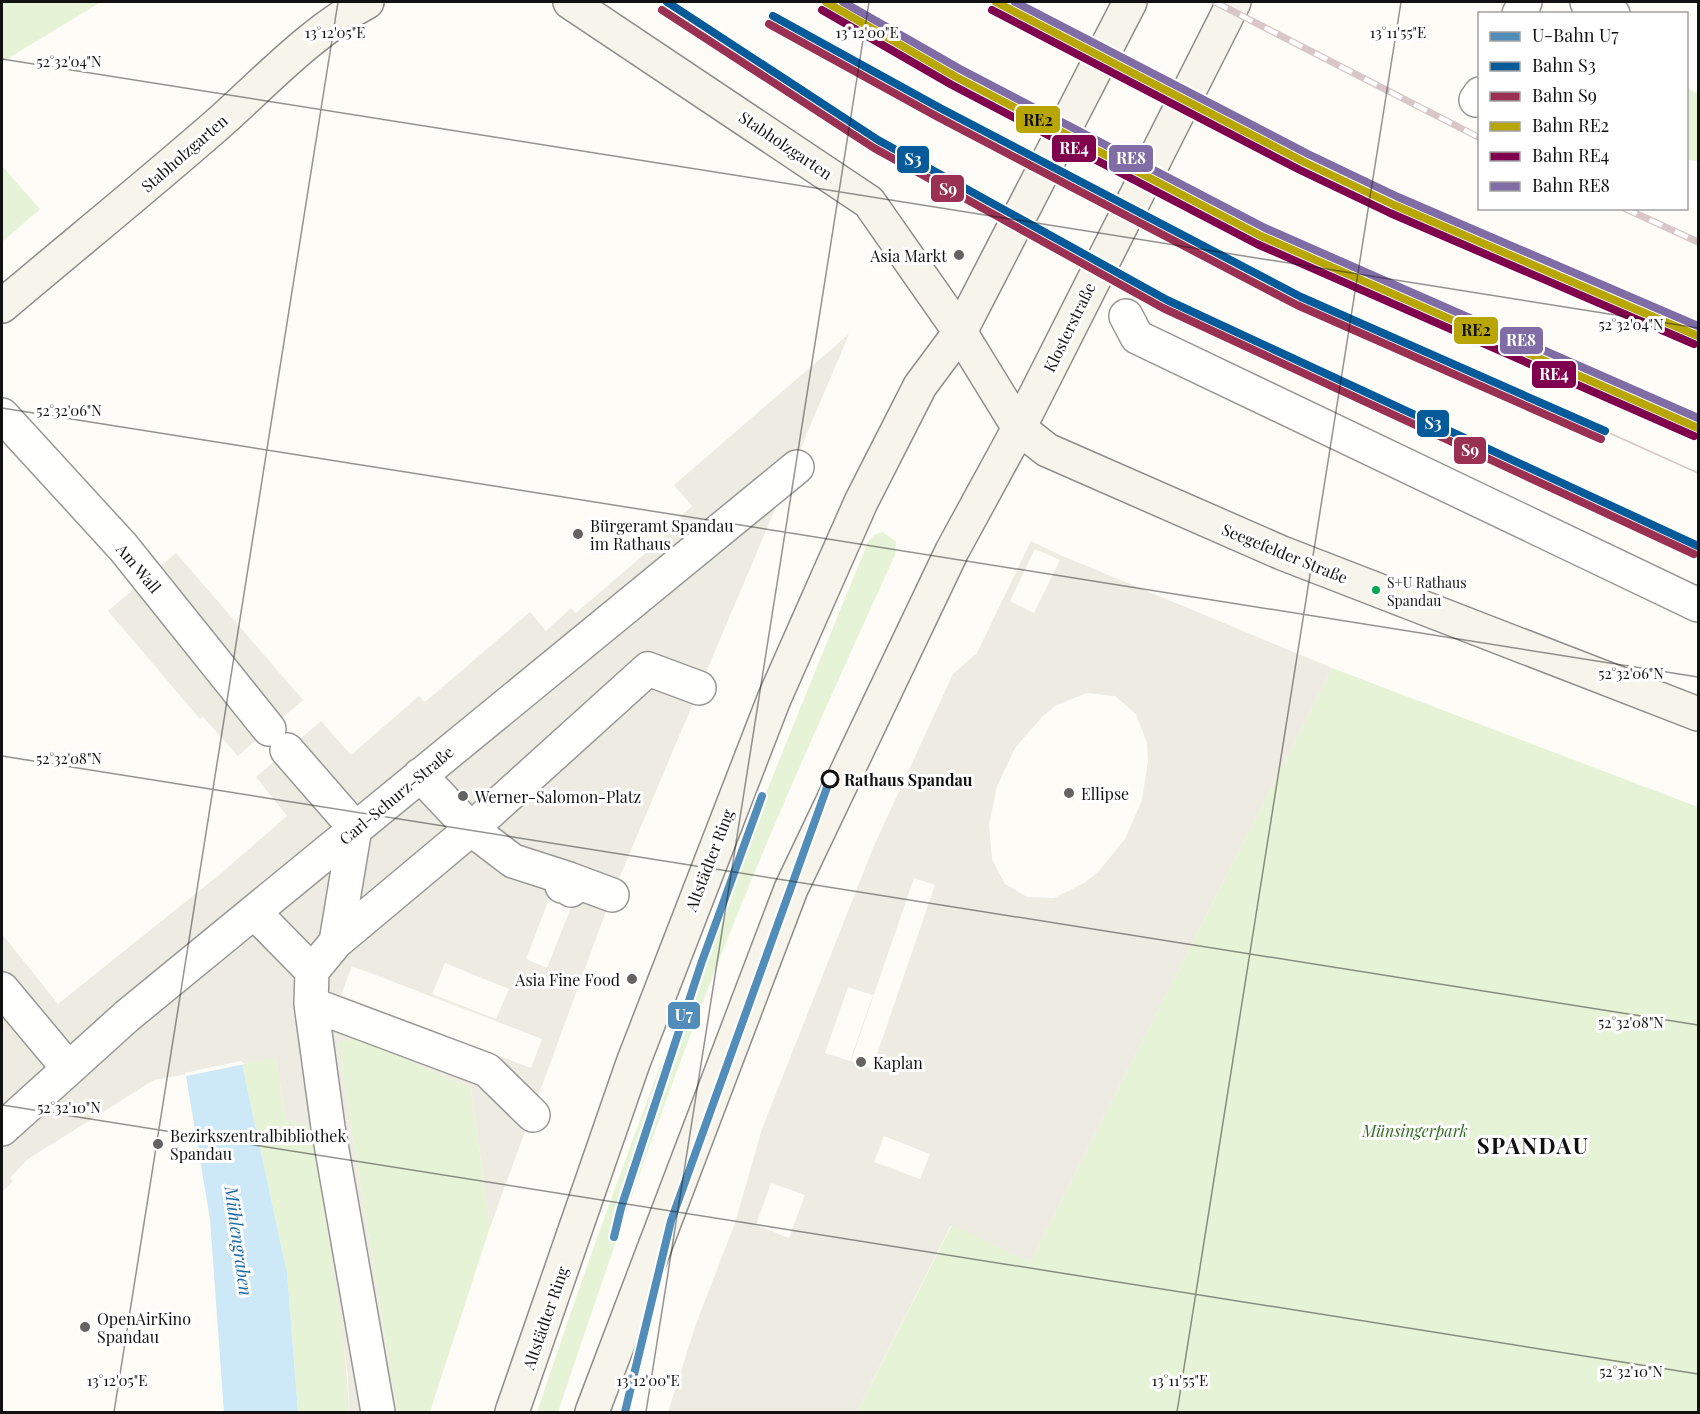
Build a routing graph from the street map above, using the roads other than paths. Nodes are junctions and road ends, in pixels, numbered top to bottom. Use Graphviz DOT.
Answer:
graph roads {
  1 [pos="367,2"];
  2 [pos="570,2"];
  3 [pos="1130,2"];
  4 [pos="1234,2"];
  5 [pos="1587,2"];
  6 [pos="1609,12"];
  7 [pos="2,306"];
  8 [pos="1126,316"];
  9 [pos="960,332"];
  10 [pos="2,415"];
  11 [pos="1019,428"];
  12 [pos="797,466"];
  13 [pos="1698,605"];
  14 [pos="699,688"];
  15 [pos="1698,714"];
  16 [pos="420,775"];
  17 [pos="355,828"];
  18 [pos="471,829"];
  19 [pos="612,896"];
  20 [pos="254,912"];
  21 [pos="336,942"];
  22 [pos="312,971"];
  23 [pos="2,989"];
  24 [pos="311,1004"];
  25 [pos="69,1068"];
  26 [pos="533,1114"];
  27 [pos="2,1130"];
  28 [pos="378,1413"];
  29 [pos="512,1413"];
  30 [pos="592,1413"];
  1 -- 7 [label="main road, Stabholzgarten"];
  2 -- 9 [label="main road, Stabholzgarten"];
  3 -- 9 [label="main road"];
  4 -- 11 [label="main road, Klosterstraße"];
  5 -- 6 [label="street"];
  8 -- 13 [label="street"];
  9 -- 11 [label="main road, Seegefelder Straße"];
  9 -- 29 [label="main road, Altstädter Ring"];
  10 -- 17 [label="street, Am Wall"];
  11 -- 15 [label="main road, Seegefelder Straße"];
  11 -- 30 [label="main road"];
  12 -- 16 [label="street, Carl-Schurz-Straße"];
  14 -- 18 [label="street"];
  16 -- 17 [label="street, Carl-Schurz-Straße"];
  16 -- 18 [label="street"];
  17 -- 20 [label="street, Carl-Schurz-Straße"];
  17 -- 21 [label="street"];
  18 -- 19 [label="street"];
  18 -- 21 [label="street"];
  20 -- 22 [label="street"];
  20 -- 25 [label="street, Carl-Schurz-Straße"];
  21 -- 22 [label="street"];
  22 -- 24 [label="street"];
  23 -- 25 [label="street"];
  24 -- 26 [label="street"];
  24 -- 28 [label="street"];
  25 -- 27 [label="street, Carl-Schurz-Straße"];
}
